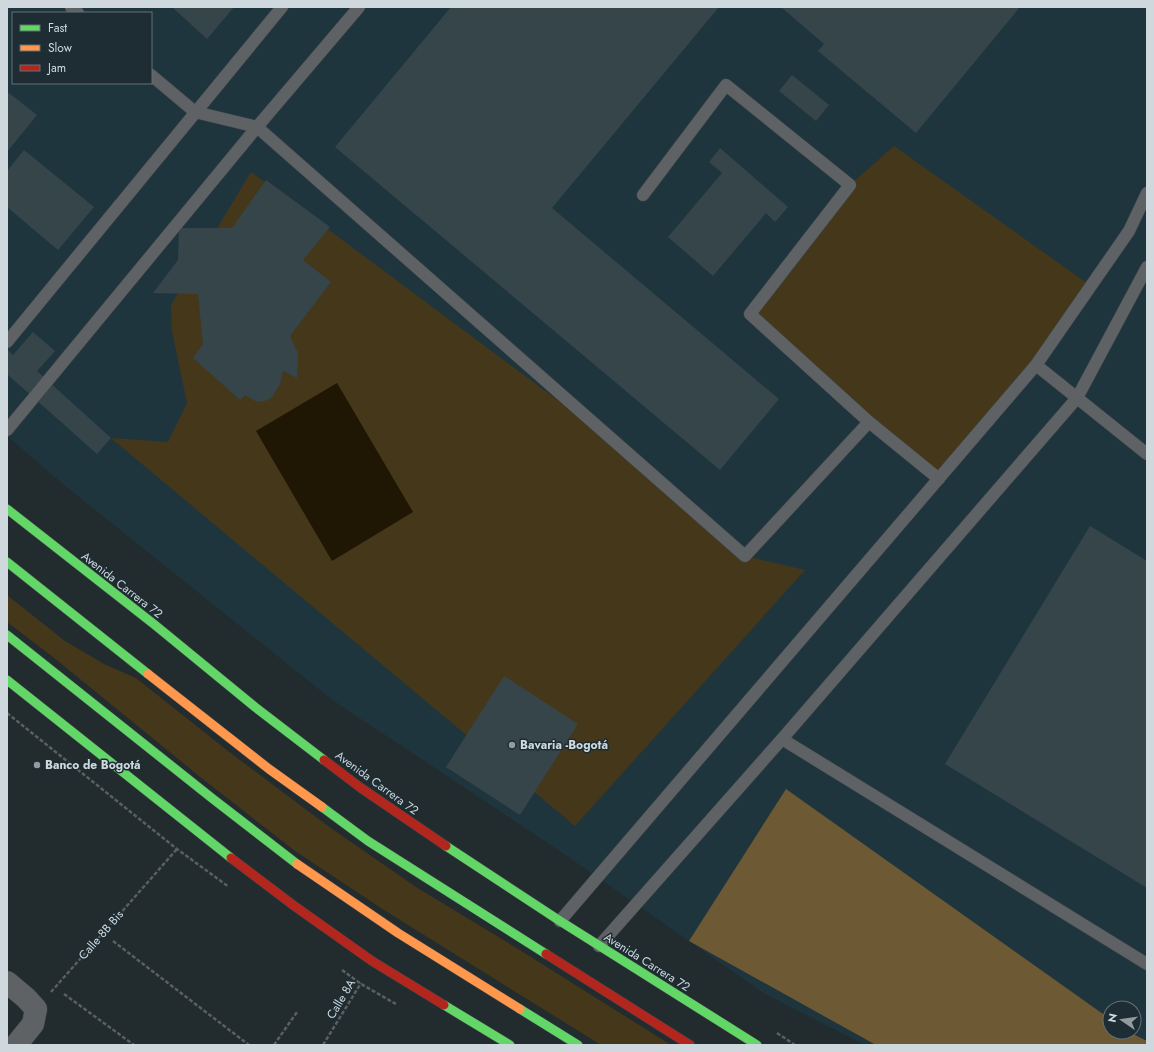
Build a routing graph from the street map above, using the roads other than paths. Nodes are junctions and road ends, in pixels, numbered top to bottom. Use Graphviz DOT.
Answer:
graph roads {
  1 [pos="282,7"];
  2 [pos="359,7"];
  3 [pos="152,76"];
  4 [pos="195,112"];
  5 [pos="257,128"];
  6 [pos="1147,193"];
  7 [pos="643,195"];
  8 [pos="1147,268"];
  9 [pos="7,342"];
  10 [pos="1036,365"];
  11 [pos="1077,398"];
  12 [pos="869,422"];
  13 [pos="7,430"];
  14 [pos="1147,454"];
  15 [pos="939,479"];
  16 [pos="7,509"];
  17 [pos="7,562"];
  18 [pos="7,635"];
  19 [pos="7,680"];
  20 [pos="782,739"];
  21 [pos="560,920"];
  22 [pos="600,946"];
  23 [pos="1147,964"];
  24 [pos="7,982"];
  25 [pos="16,1045"];
  26 [pos="510,1045"];
  27 [pos="578,1045"];
  28 [pos="690,1045"];
  29 [pos="757,1045"];
  1 -- 4 [label="lane"];
  2 -- 5 [label="lane"];
  3 -- 4 [label="lane"];
  4 -- 5 [label="lane"];
  4 -- 9 [label="lane"];
  5 -- 12 [label="lane"];
  5 -- 13 [label="lane"];
  6 -- 10 [label="lane"];
  7 -- 12 [label="lane"];
  8 -- 11 [label="lane"];
  10 -- 11 [label="lane"];
  10 -- 15 [label="lane"];
  11 -- 14 [label="lane"];
  11 -- 20 [label="lane"];
  12 -- 15 [label="lane"];
  15 -- 21 [label="lane"];
  16 -- 21 [label="highway, Avenida Carrera 72"];
  17 -- 28 [label="highway"];
  18 -- 27 [label="highway"];
  19 -- 26 [label="highway"];
  20 -- 22 [label="lane"];
  20 -- 23 [label="lane"];
  21 -- 22 [label="highway, Avenida Carrera 72"];
  22 -- 29 [label="highway, Avenida Carrera 72"];
  24 -- 25 [label="street"];
}
